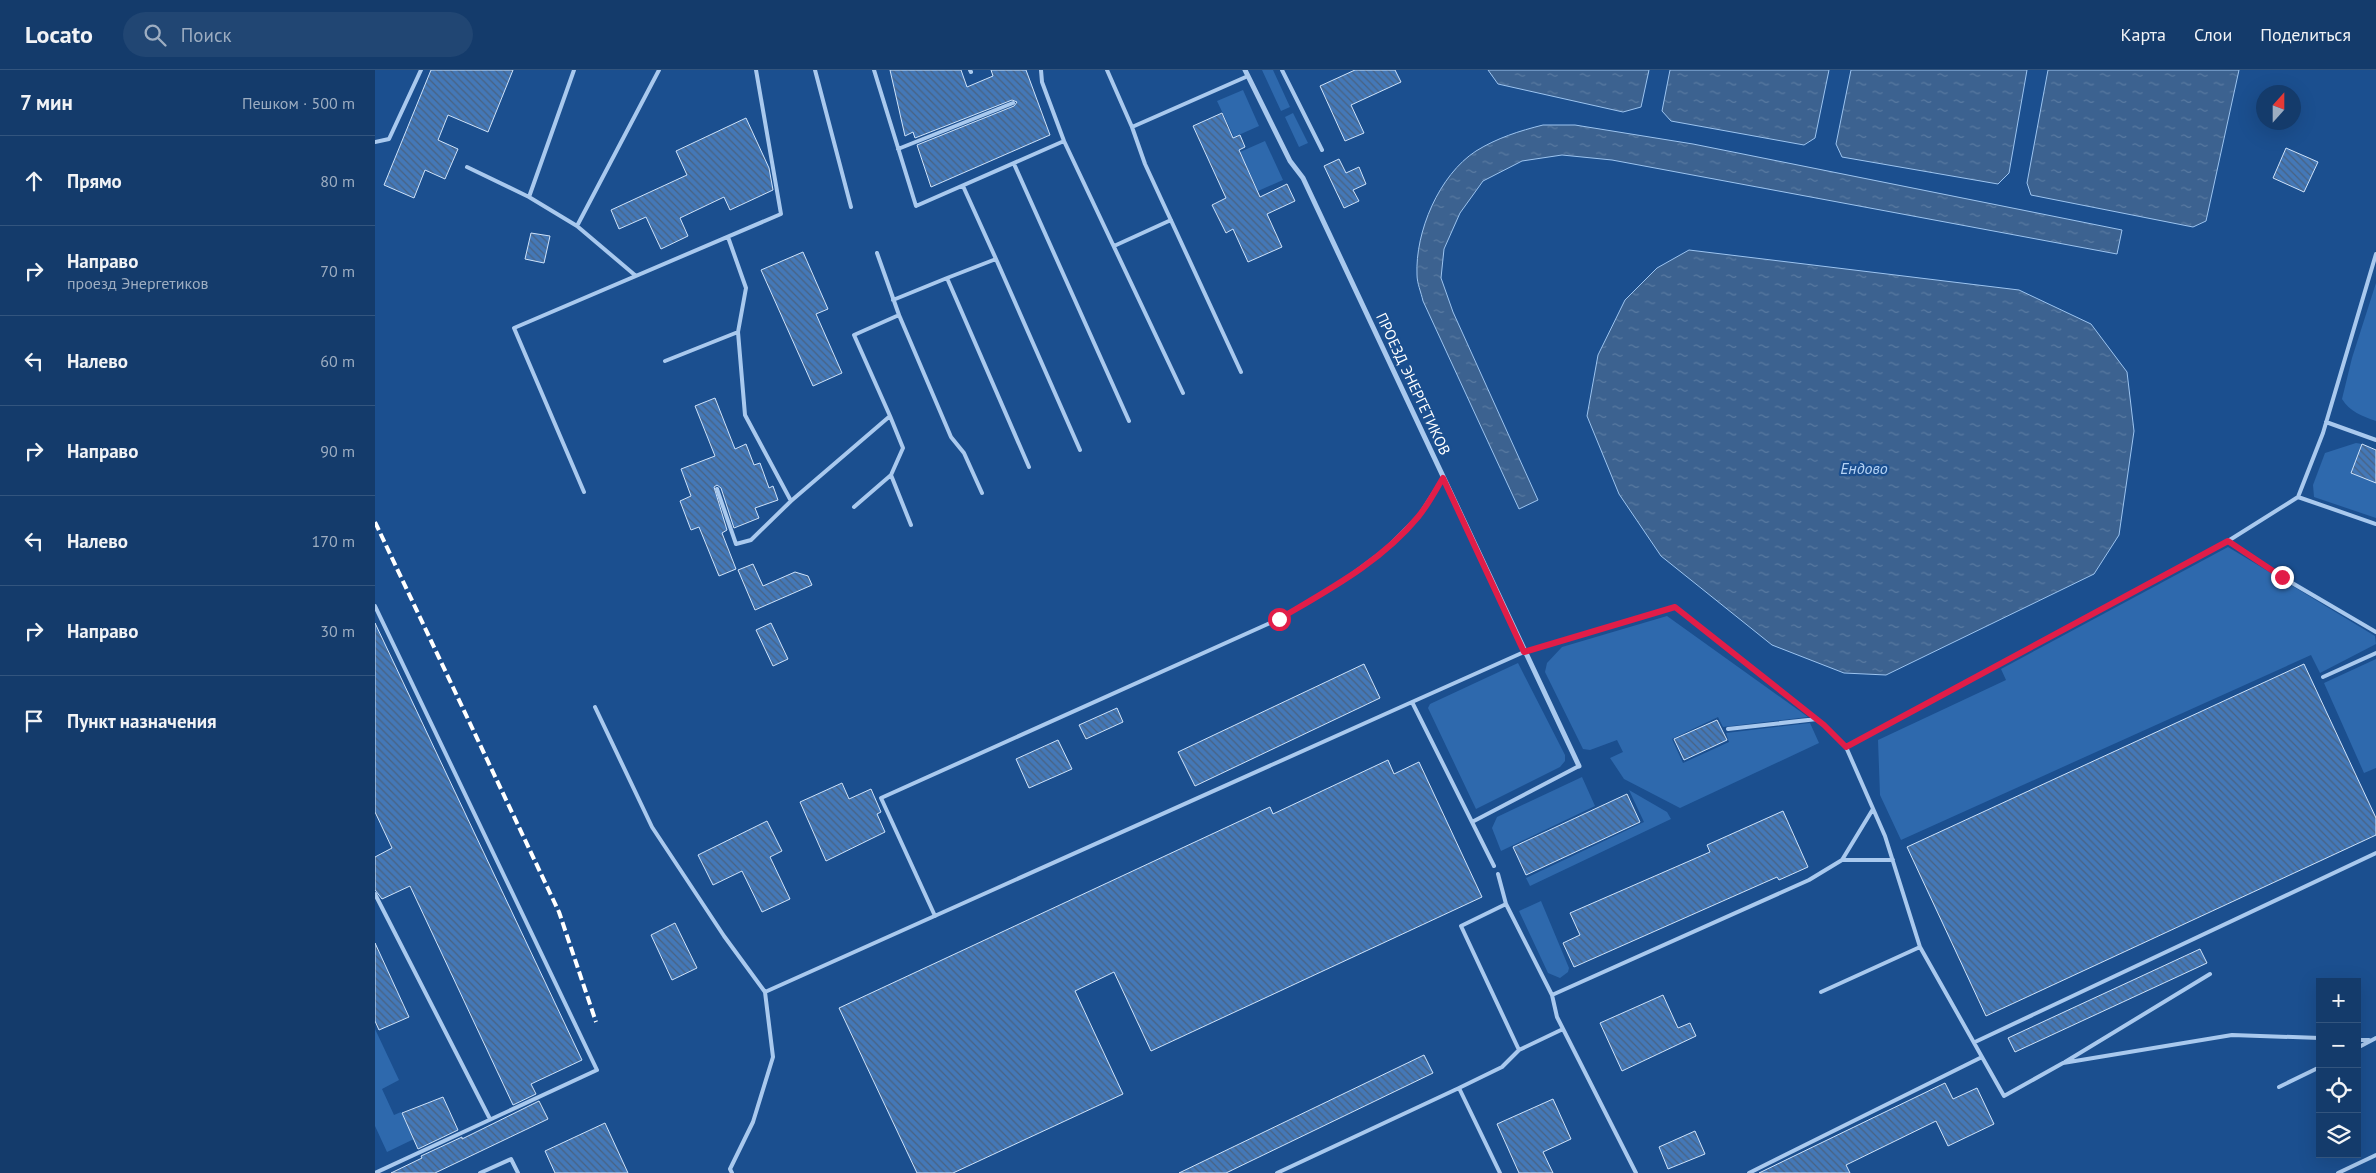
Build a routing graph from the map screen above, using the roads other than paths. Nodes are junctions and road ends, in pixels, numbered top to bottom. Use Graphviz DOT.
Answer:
graph roads {
  1 [pos="421,70"];
  2 [pos="574,70"];
  3 [pos="659,70"];
  4 [pos="756,70"];
  5 [pos="815,70"];
  6 [pos="874,70"];
  7 [pos="1041,70"];
  8 [pos="1107,70"];
  9 [pos="1245,70"];
  10 [pos="1282,70"];
  11 [pos="1248,76"];
  12 [pos="1013,103"];
  13 [pos="1132,127"];
  14 [pos="1064,141"];
  15 [pos="375,142"];
  16 [pos="898,150"];
  17 [pos="1322,150"];
  18 [pos="1013,164"];
  19 [pos="467,166"];
  20 [pos="963,186"];
  21 [pos="529,197"];
  22 [pos="851,208"];
  23 [pos="1171,220"];
  24 [pos="577,226"];
  25 [pos="728,237"];
  26 [pos="1114,246"];
  27 [pos="877,253"];
  28 [pos="2376,254"];
  29 [pos="996,259"];
  30 [pos="636,276"];
  31 [pos="947,278"];
  32 [pos="893,300"];
  33 [pos="899,315"];
  34 [pos="738,332"];
  35 [pos="665,361"];
  36 [pos="1241,372"];
  37 [pos="1183,393"];
  38 [pos="890,416"];
  39 [pos="1129,421"];
  40 [pos="2326,422"];
  41 [pos="2376,440"];
  42 [pos="1080,450"];
  43 [pos="1029,467"];
  44 [pos="891,475"];
  45 [pos="1443,478"];
  46 [pos="717,489"];
  47 [pos="584,492"];
  48 [pos="983,493"];
  49 [pos="2298,497"];
  50 [pos="791,501"];
  51 [pos="854,507"];
  52 [pos="2376,524"];
  53 [pos="911,525"];
  54 [pos="2228,541"];
  55 [pos="375,606"];
  56 [pos="2376,632"];
  57 [pos="1524,652"];
  58 [pos="2376,653"];
  59 [pos="2323,678"];
  60 [pos="1412,702"];
  61 [pos="595,707"];
  62 [pos="1817,719"];
  63 [pos="1728,730"];
  64 [pos="1846,747"];
  65 [pos="1579,766"];
  66 [pos="1873,809"];
  67 [pos="1472,822"];
  68 [pos="2376,853"];
  69 [pos="1842,860"];
  70 [pos="1893,860"];
  71 [pos="1494,866"];
  72 [pos="1498,874"];
  73 [pos="375,894"];
  74 [pos="1506,904"];
  75 [pos="935,916"];
  76 [pos="1921,947"];
  77 [pos="2210,974"];
  78 [pos="765,992"];
  79 [pos="1821,992"];
  80 [pos="1552,995"];
  81 [pos="1563,1029"];
  82 [pos="2316,1038"];
  83 [pos="2374,1039"];
  84 [pos="2361,1040"];
  85 [pos="1975,1042"];
  86 [pos="2361,1046"];
  87 [pos="1519,1050"];
  88 [pos="1982,1056"];
  89 [pos="2063,1063"];
  90 [pos="2318,1068"];
  91 [pos="2279,1087"];
  92 [pos="1459,1088"];
  93 [pos="490,1119"];
  94 [pos="2376,1155"];
  95 [pos="375,1173"];
  96 [pos="480,1173"];
  97 [pos="518,1173"];
  98 [pos="732,1173"];
  99 [pos="1277,1173"];
  100 [pos="1500,1173"];
  101 [pos="1636,1173"];
  102 [pos="1749,1173"];
  103 [pos="2338,1173"];
  1 -- 15 [label="lane"];
  2 -- 21 [label="lane"];
  3 -- 24 [label="lane"];
  4 -- 25 [label="lane"];
  5 -- 22 [label="lane"];
  6 -- 16 [label="lane"];
  7 -- 14 [label="lane"];
  8 -- 13 [label="lane"];
  9 -- 11 [label="street, ПРОЕЗД ЭНЕРГЕТИКОВ"];
  10 -- 17 [label="lane"];
  11 -- 13 [label="lane"];
  11 -- 45 [label="street, ПРОЕЗД ЭНЕРГЕТИКОВ"];
  12 -- 16 [label="lane"];
  13 -- 23 [label="lane"];
  14 -- 18 [label="lane"];
  14 -- 26 [label="lane"];
  16 -- 20 [label="lane"];
  18 -- 20 [label="lane"];
  18 -- 39 [label="lane"];
  19 -- 21 [label="lane"];
  20 -- 29 [label="lane"];
  21 -- 24 [label="lane"];
  23 -- 26 [label="lane"];
  23 -- 36 [label="lane"];
  24 -- 30 [label="lane"];
  25 -- 30 [label="lane"];
  25 -- 34 [label="lane"];
  26 -- 37 [label="lane"];
  27 -- 32 [label="lane"];
  28 -- 40 [label="lane"];
  29 -- 31 [label="lane"];
  29 -- 42 [label="lane"];
  30 -- 47 [label="lane"];
  31 -- 32 [label="lane"];
  31 -- 43 [label="lane"];
  32 -- 33 [label="lane"];
  33 -- 38 [label="lane"];
  33 -- 48 [label="lane"];
  34 -- 35 [label="lane"];
  34 -- 50 [label="lane"];
  38 -- 44 [label="lane"];
  38 -- 50 [label="lane"];
  40 -- 41 [label="lane"];
  40 -- 49 [label="lane"];
  44 -- 51 [label="lane"];
  44 -- 53 [label="lane"];
  45 -- 57 [label="street, ПРОЕЗД ЭНЕРГЕТИКОВ"];
  45 -- 75 [label="lane"];
  46 -- 50 [label="lane"];
  49 -- 52 [label="lane"];
  49 -- 54 [label="lane"];
  54 -- 56 [label="lane"];
  54 -- 64 [label="lane"];
  55 -- 93 [label="lane"];
  57 -- 60 [label="lane"];
  57 -- 62 [label="lane"];
  57 -- 65 [label="street, ПРОЕЗД ЭНЕРГЕТИКОВ"];
  58 -- 59 [label="lane"];
  60 -- 67 [label="lane"];
  60 -- 75 [label="lane"];
  61 -- 78 [label="lane"];
  62 -- 63 [label="lane"];
  62 -- 64 [label="lane"];
  64 -- 66 [label="lane"];
  65 -- 67 [label="lane"];
  66 -- 69 [label="lane"];
  66 -- 70 [label="lane"];
  67 -- 71 [label="lane"];
  68 -- 85 [label="lane"];
  69 -- 70 [label="lane"];
  69 -- 80 [label="lane"];
  70 -- 76 [label="lane"];
  72 -- 74 [label="lane"];
  73 -- 93 [label="lane"];
  74 -- 80 [label="lane"];
  74 -- 87 [label="lane"];
  75 -- 78 [label="lane"];
  76 -- 79 [label="lane"];
  76 -- 85 [label="lane"];
  77 -- 89 [label="lane"];
  78 -- 98 [label="lane"];
  80 -- 81 [label="lane"];
  81 -- 87 [label="lane"];
  81 -- 101 [label="lane"];
  82 -- 89 [label="lane"];
  83 -- 84 [label="lane"];
  83 -- 86 [label="lane"];
  85 -- 88 [label="lane"];
  87 -- 92 [label="lane"];
  88 -- 89 [label="lane"];
  88 -- 102 [label="lane"];
  90 -- 91 [label="lane"];
  92 -- 99 [label="lane"];
  92 -- 100 [label="lane"];
  93 -- 95 [label="lane"];
  94 -- 103 [label="lane"];
  96 -- 97 [label="lane"];
}
